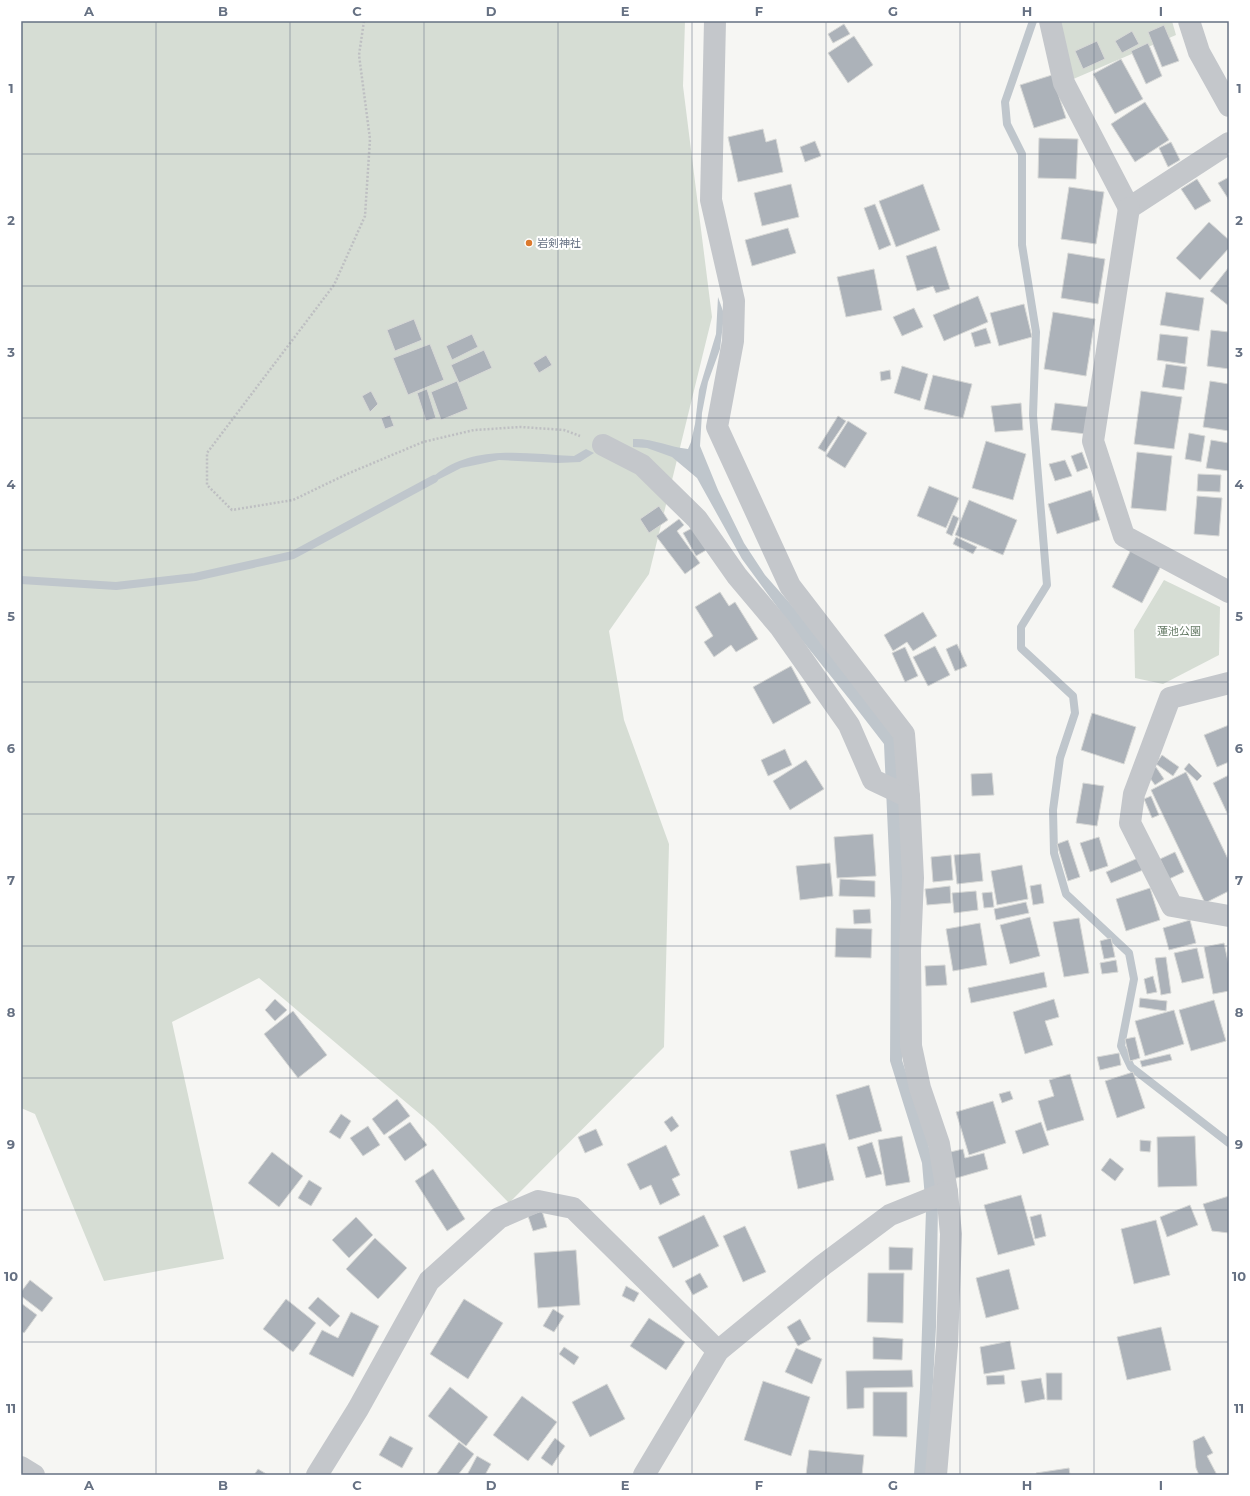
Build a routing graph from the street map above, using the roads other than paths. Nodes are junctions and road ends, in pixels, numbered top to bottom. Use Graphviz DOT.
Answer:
graph roads {
  1 [pos="715,21"];
  2 [pos="1050,21"];
  3 [pos="1189,21"];
  4 [pos="1229,106"];
  5 [pos="1229,143"];
  6 [pos="1129,208"];
  7 [pos="604,445"];
  8 [pos="1229,592"];
  9 [pos="1229,683"];
  10 [pos="908,797"];
  11 [pos="1229,916"];
  12 [pos="946,1193"];
  13 [pos="718,1351"];
  14 [pos="21,1467"];
  15 [pos="34,1475"];
  16 [pos="317,1475"];
  17 [pos="644,1475"];
  18 [pos="936,1475"];
  1 -- 10 [label="street"];
  2 -- 6 [label="street"];
  3 -- 4 [label="street"];
  5 -- 6 [label="street"];
  6 -- 8 [label="street"];
  7 -- 10 [label="street"];
  9 -- 11 [label="street"];
  10 -- 12 [label="street"];
  12 -- 13 [label="street"];
  12 -- 18 [label="street"];
  13 -- 16 [label="street"];
  13 -- 17 [label="street"];
  14 -- 15 [label="street"];
}
